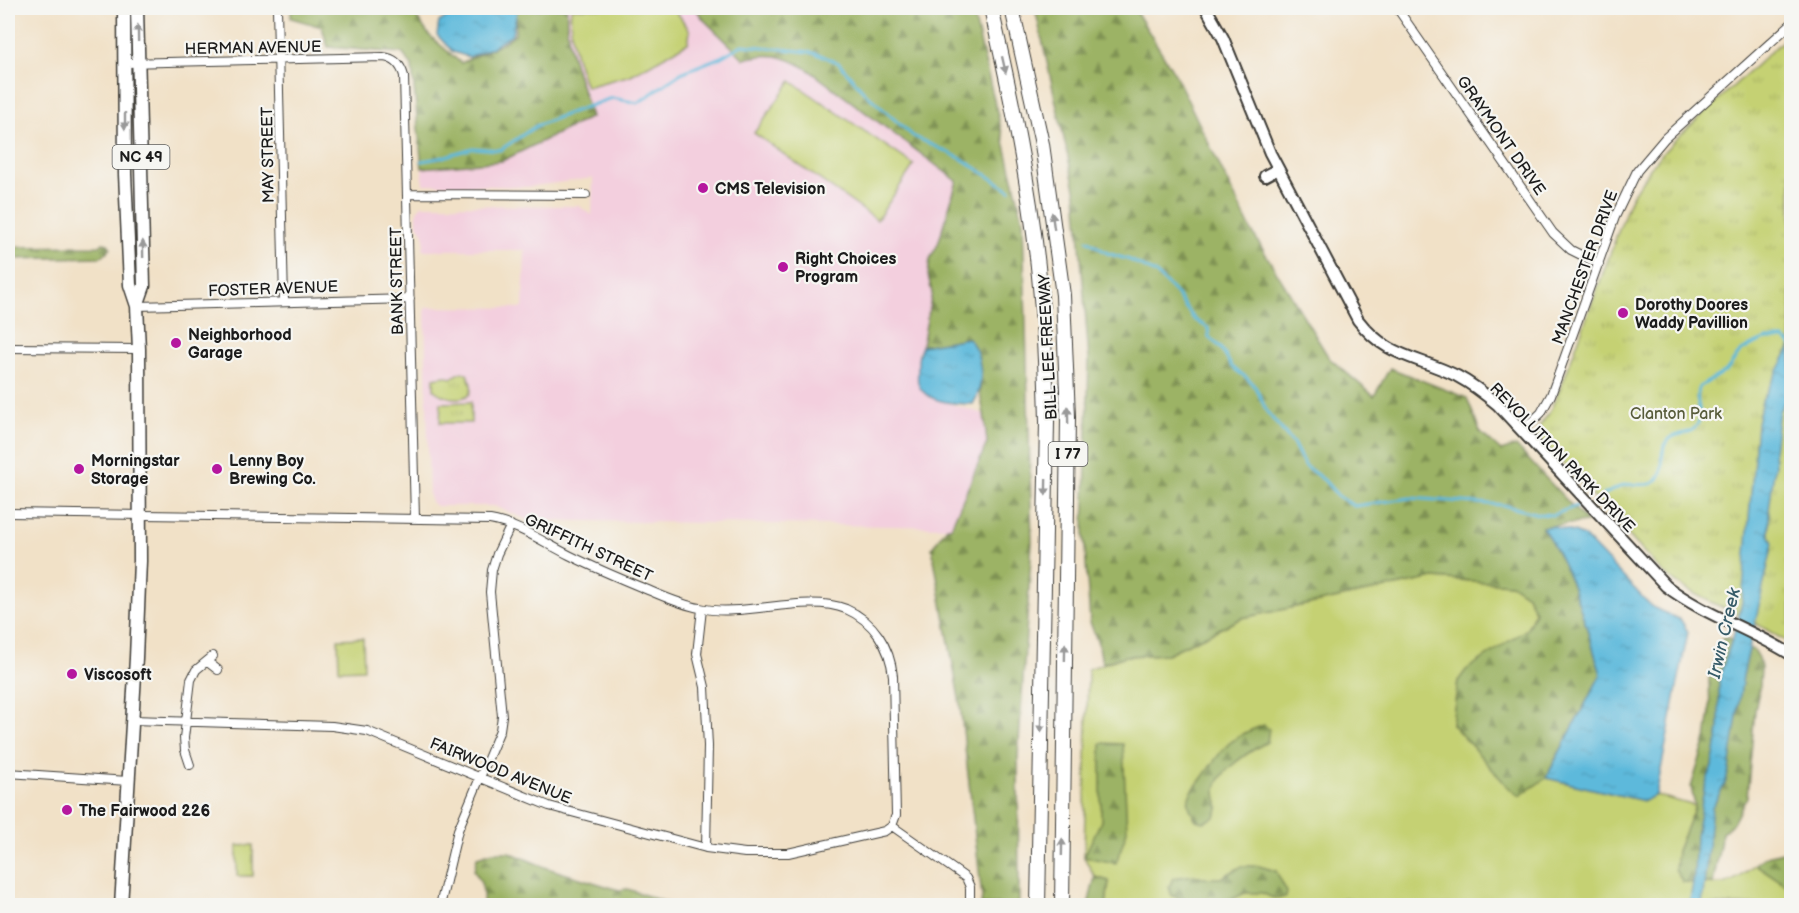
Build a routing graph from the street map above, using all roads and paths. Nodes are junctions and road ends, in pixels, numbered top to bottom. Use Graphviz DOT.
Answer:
graph roads {
  1 [pos="124,8"];
  2 [pos="137,8"];
  3 [pos="277,8"];
  4 [pos="991,8"];
  5 [pos="1012,8"];
  6 [pos="1206,8"];
  7 [pos="1396,8"];
  8 [pos="1791,23"];
  9 [pos="381,57"];
  10 [pos="278,60"];
  11 [pos="125,63"];
  12 [pos="139,63"];
  13 [pos="1278,169"];
  14 [pos="1264,176"];
  15 [pos="408,194"];
  16 [pos="586,195"];
  17 [pos="1599,264"];
  18 [pos="410,299"];
  19 [pos="284,301"];
  20 [pos="137,306"];
  21 [pos="8,348"];
  22 [pos="139,349"];
  23 [pos="1522,431"];
  24 [pos="8,513"];
  25 [pos="139,515"];
  26 [pos="415,519"];
  27 [pos="511,525"];
  28 [pos="702,609"];
  29 [pos="213,656"];
  30 [pos="1791,656"];
  31 [pos="205,663"];
  32 [pos="218,670"];
  33 [pos="132,720"];
  34 [pos="188,722"];
  35 [pos="190,765"];
  36 [pos="8,773"];
  37 [pos="480,778"];
  38 [pos="128,781"];
  39 [pos="892,826"];
  40 [pos="706,848"];
  41 [pos="121,906"];
  42 [pos="440,906"];
  43 [pos="970,906"];
  44 [pos="1038,906"];
  45 [pos="1062,906"];
  1 -- 11 [label="main road, NC 49"];
  12 -- 2 [label="main road, NC 49, one-way"];
  3 -- 10 [label="street, MAY STREET"];
  4 -- 44 [label="highway, BILL LEE FREEWAY / I 77, one-way"];
  45 -- 5 [label="highway, BILL LEE FREEWAY / I 77, one-way"];
  6 -- 13 [label="street, REVOLUTION PARK DRIVE"];
  7 -- 17 [label="street, GRAYMONT DRIVE"];
  8 -- 17 [label="street, MANCHESTER DRIVE"];
  9 -- 10 [label="street, HERMAN AVENUE"];
  9 -- 15 [label="street, BANK STREET"];
  10 -- 12 [label="street, HERMAN AVENUE"];
  10 -- 19 [label="street, MAY STREET"];
  11 -- 12 [label="street, HERMAN AVENUE"];
  11 -- 20 [label="main road, NC 49, one-way"];
  20 -- 12 [label="main road, NC 49, one-way"];
  13 -- 14 [label="street"];
  13 -- 23 [label="street, REVOLUTION PARK DRIVE"];
  15 -- 16 [label="street"];
  15 -- 18 [label="street, BANK STREET"];
  17 -- 23 [label="street, MANCHESTER DRIVE"];
  18 -- 19 [label="street, FOSTER AVENUE"];
  18 -- 26 [label="street, BANK STREET"];
  19 -- 20 [label="street, FOSTER AVENUE"];
  20 -- 22 [label="main road, NC 49"];
  21 -- 22 [label="street"];
  22 -- 25 [label="main road, NC 49"];
  23 -- 30 [label="street, REVOLUTION PARK DRIVE"];
  24 -- 25 [label="street, GRIFFITH STREET"];
  25 -- 26 [label="street, GRIFFITH STREET"];
  25 -- 33 [label="main road, NC 49"];
  26 -- 27 [label="street, GRIFFITH STREET"];
  27 -- 28 [label="street, GRIFFITH STREET"];
  27 -- 37 [label="street"];
  28 -- 39 [label="street, GRIFFITH STREET"];
  28 -- 40 [label="street"];
  29 -- 31 [label="street"];
  31 -- 32 [label="street"];
  31 -- 34 [label="street"];
  33 -- 34 [label="street, FAIRWOOD AVENUE"];
  33 -- 38 [label="main road, NC 49"];
  34 -- 35 [label="street"];
  34 -- 37 [label="street, FAIRWOOD AVENUE"];
  36 -- 38 [label="street"];
  37 -- 40 [label="street, FAIRWOOD AVENUE"];
  37 -- 42 [label="street"];
  38 -- 41 [label="main road, NC 49"];
  39 -- 40 [label="street, FAIRWOOD AVENUE"];
  39 -- 43 [label="street"];
}
